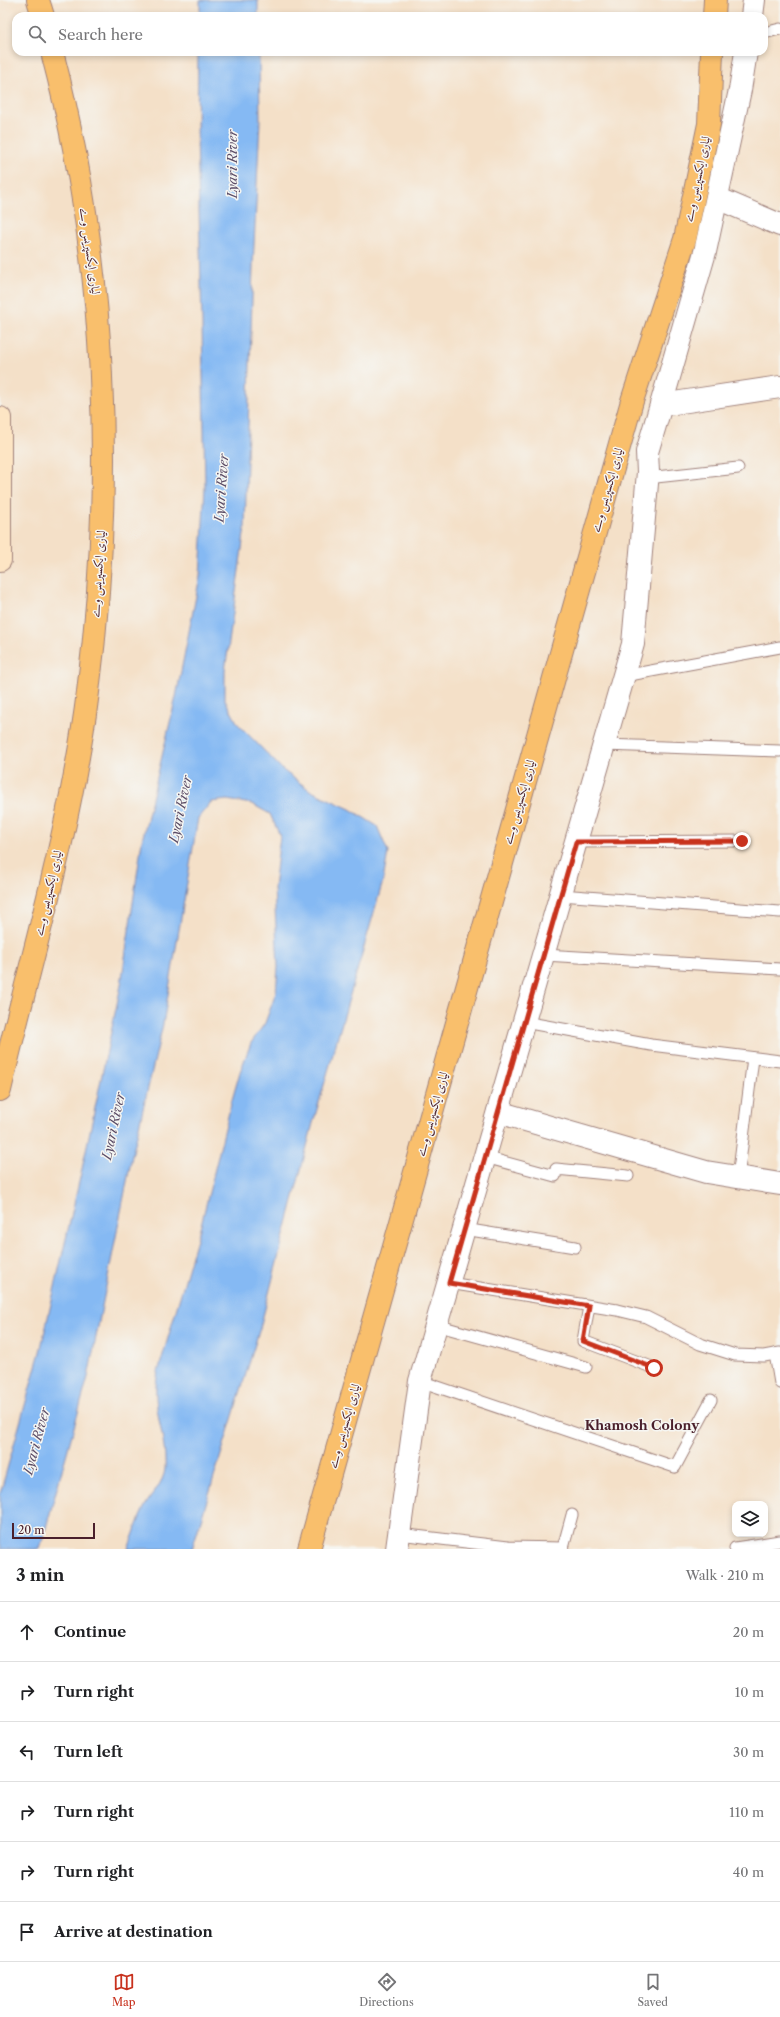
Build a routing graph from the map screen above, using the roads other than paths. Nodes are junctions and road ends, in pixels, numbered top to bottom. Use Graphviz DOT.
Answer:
graph roads {
  1 [pos="38,0"];
  2 [pos="715,0"];
  3 [pos="754,0"];
  4 [pos="42,12"];
  5 [pos="714,12"];
  6 [pos="752,12"];
  7 [pos="780,29"];
  8 [pos="768,32"];
  9 [pos="53,56"];
  10 [pos="712,56"];
  11 [pos="745,56"];
  12 [pos="717,198"];
  13 [pos="779,224"];
  14 [pos="779,390"];
  15 [pos="661,405"];
  16 [pos="0,418"];
  17 [pos="738,468"];
  18 [pos="647,478"];
  19 [pos="0,560"];
  20 [pos="780,647"];
  21 [pos="624,676"];
  22 [pos="604,745"];
  23 [pos="780,751"];
  24 [pos="742,841"];
  25 [pos="576,842"];
  26 [pos="561,895"];
  27 [pos="780,912"];
  28 [pos="544,955"];
  29 [pos="780,969"];
  30 [pos="524,1022"];
  31 [pos="753,1058"];
  32 [pos="780,1061"];
  33 [pos="0,1090"];
  34 [pos="498,1112"];
  35 [pos="485,1157"];
  36 [pos="628,1176"];
  37 [pos="738,1178"];
  38 [pos="780,1184"];
  39 [pos="464,1229"];
  40 [pos="575,1247"];
  41 [pos="449,1283"];
  42 [pos="589,1306"];
  43 [pos="436,1325"];
  44 [pos="777,1353"];
  45 [pos="586,1366"];
  46 [pos="654,1368"];
  47 [pos="420,1381"];
  48 [pos="780,1383"];
  49 [pos="711,1400"];
  50 [pos="572,1515"];
  51 [pos="398,1541"];
  52 [pos="780,1541"];
  53 [pos="735,1548"];
  54 [pos="310,1549"];
  1 -- 4 [label="highway"];
  2 -- 5 [label="highway"];
  3 -- 6 [label="street"];
  7 -- 8 [label="lane"];
  9 -- 33 [label="highway, لیاری ایکسپریس وے"];
  10 -- 54 [label="highway, لیاری ایکسپریس وے"];
  11 -- 12 [label="street"];
  12 -- 13 [label="street"];
  12 -- 15 [label="street"];
  14 -- 15 [label="street"];
  15 -- 18 [label="street"];
  16 -- 19 [label="main road"];
  17 -- 18 [label="lane"];
  18 -- 21 [label="street"];
  20 -- 21 [label="lane"];
  21 -- 22 [label="street"];
  22 -- 23 [label="lane"];
  22 -- 25 [label="street"];
  24 -- 25 [label="lane"];
  25 -- 26 [label="street"];
  26 -- 27 [label="lane"];
  26 -- 28 [label="street"];
  28 -- 29 [label="lane"];
  28 -- 30 [label="street"];
  30 -- 31 [label="lane"];
  30 -- 34 [label="street"];
  31 -- 32 [label="lane"];
  31 -- 37 [label="lane"];
  34 -- 35 [label="street"];
  34 -- 37 [label="street"];
  35 -- 36 [label="lane"];
  35 -- 39 [label="street"];
  37 -- 38 [label="street"];
  39 -- 40 [label="lane"];
  39 -- 41 [label="street"];
  41 -- 42 [label="lane"];
  41 -- 43 [label="street"];
  42 -- 44 [label="lane"];
  42 -- 46 [label="lane"];
  43 -- 45 [label="lane"];
  43 -- 47 [label="street"];
  44 -- 48 [label="lane"];
  47 -- 49 [label="lane"];
  47 -- 51 [label="street"];
  50 -- 51 [label="lane"];
  52 -- 53 [label="lane"];
}
